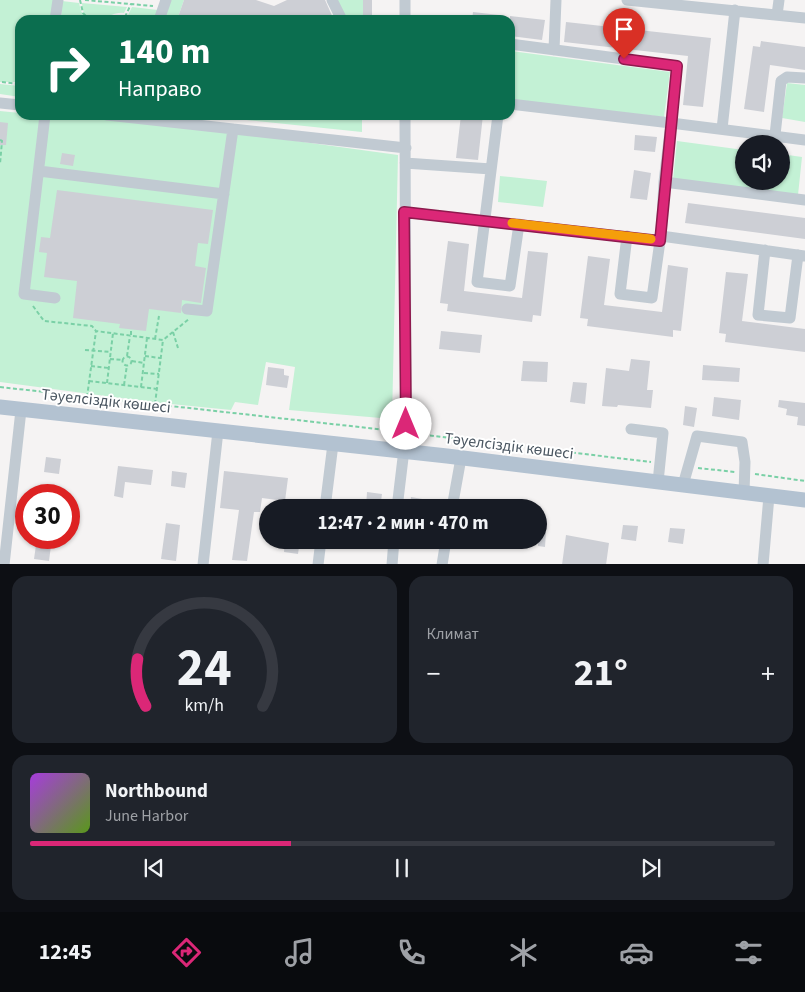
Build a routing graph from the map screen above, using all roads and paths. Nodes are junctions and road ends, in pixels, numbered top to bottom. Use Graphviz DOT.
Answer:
graph roads {
  1 [pos="58,0"];
  2 [pos="80,0"];
  3 [pos="85,0"];
  4 [pos="332,0"];
  5 [pos="405,0"];
  6 [pos="556,0"];
  7 [pos="628,0"];
  8 [pos="779,0"];
  9 [pos="164,3"];
  10 [pos="131,4"];
  11 [pos="735,10"];
  12 [pos="56,15"];
  13 [pos="85,15"];
  14 [pos="126,15"];
  15 [pos="160,15"];
  16 [pos="340,15"];
  17 [pos="405,15"];
  18 [pos="777,15"];
  19 [pos="805,18"];
  20 [pos="515,45"];
  21 [pos="554,50"];
  22 [pos="805,78"];
  23 [pos="2,82"];
  24 [pos="15,83"];
  25 [pos="0,103"];
  26 [pos="15,104"];
  27 [pos="515,105"];
  28 [pos="45,120"];
  29 [pos="158,120"];
  30 [pos="405,120"];
  31 [pos="497,120"];
  32 [pos="672,123"];
  33 [pos="233,129"];
  34 [pos="722,129"];
  35 [pos="775,135"];
  36 [pos="790,138"];
  37 [pos="0,140"];
  38 [pos="805,140"];
  39 [pos="406,148"];
  40 [pos="406,163"];
  41 [pos="0,164"];
  42 [pos="491,169"];
  43 [pos="39,171"];
  44 [pos="664,182"];
  45 [pos="224,194"];
  46 [pos="805,200"];
  47 [pos="404,212"];
  48 [pos="485,220"];
  49 [pos="518,224"];
  50 [pos="627,236"];
  51 [pos="660,238"];
  52 [pos="765,250"];
  53 [pos="801,255"];
  54 [pos="24,294"];
  55 [pos="55,298"];
  56 [pos="187,309"];
  57 [pos="201,310"];
  58 [pos="159,316"];
  59 [pos="131,329"];
  60 [pos="96,331"];
  61 [pos="173,331"];
  62 [pos="113,333"];
  63 [pos="130,335"];
  64 [pos="147,338"];
  65 [pos="155,339"];
  66 [pos="163,340"];
  67 [pos="178,348"];
  68 [pos="85,350"];
  69 [pos="93,351"];
  70 [pos="110,352"];
  71 [pos="127,356"];
  72 [pos="145,356"];
  73 [pos="110,358"];
  74 [pos="160,358"];
  75 [pos="123,360"];
  76 [pos="132,362"];
  77 [pos="144,363"];
  78 [pos="127,365"];
  79 [pos="91,366"];
  80 [pos="108,368"];
  81 [pos="143,372"];
  82 [pos="159,374"];
  83 [pos="89,381"];
  84 [pos="107,383"];
  85 [pos="124,385"];
  86 [pos="141,387"];
  87 [pos="157,389"];
  88 [pos="87,397"];
  89 [pos="155,405"];
  90 [pos="0,407"];
  91 [pos="21,410"];
  92 [pos="631,429"];
  93 [pos="218,431"];
  94 [pos="334,444"];
  95 [pos="403,451"];
  96 [pos="461,458"];
  97 [pos="658,482"];
  98 [pos="683,485"];
  99 [pos="744,492"];
  100 [pos="769,496"];
  101 [pos="326,499"];
  102 [pos="399,499"];
  103 [pos="454,499"];
  104 [pos="805,500"];
  105 [pos="320,549"];
  106 [pos="393,549"];
  107 [pos="444,549"];
  108 [pos="4,564"];
  109 [pos="203,564"];
  110 [pos="318,564"];
  111 [pos="392,564"];
  112 [pos="442,564"];
  113 [pos="763,564"];
  1 -- 12 [label="street"];
  2 -- 13 [label="path"];
  3 -- 10 [label="path"];
  4 -- 16 [label="street"];
  5 -- 17 [label="street"];
  6 -- 21 [label="street"];
  7 -- 11 [label="street"];
  8 -- 18 [label="street"];
  9 -- 10 [label="path"];
  9 -- 15 [label="street"];
  10 -- 14 [label="path"];
  11 -- 18 [label="street"];
  11 -- 34 [label="street"];
  18 -- 19 [label="street"];
  20 -- 21 [label="street"];
  21 -- 32 [label="street"];
  22 -- 35 [label="street"];
  23 -- 24 [label="path"];
  25 -- 26 [label="street"];
  27 -- 32 [label="street"];
  28 -- 43 [label="street"];
  29 -- 33 [label="street"];
  30 -- 39 [label="street"];
  31 -- 42 [label="street"];
  32 -- 34 [label="street"];
  32 -- 44 [label="street"];
  33 -- 39 [label="street"];
  33 -- 45 [label="street"];
  34 -- 35 [label="street"];
  36 -- 38 [label="street"];
  37 -- 41 [label="path"];
  39 -- 40 [label="street"];
  40 -- 42 [label="street"];
  40 -- 47 [label="street"];
  42 -- 48 [label="street"];
  43 -- 45 [label="street"];
  43 -- 54 [label="street"];
  44 -- 46 [label="street"];
  44 -- 51 [label="street"];
  45 -- 57 [label="street"];
  47 -- 48 [label="street"];
  47 -- 95 [label="street"];
  48 -- 49 [label="street"];
  48 -- 49 [label="street"];
  49 -- 50 [label="street"];
  50 -- 51 [label="street"];
  50 -- 51 [label="street"];
  51 -- 52 [label="street"];
  52 -- 53 [label="street"];
  52 -- 53 [label="street"];
  54 -- 55 [label="street"];
  54 -- 60 [label="path"];
  56 -- 57 [label="street"];
  57 -- 61 [label="path"];
  58 -- 65 [label="path"];
  59 -- 63 [label="path"];
  60 -- 62 [label="path"];
  60 -- 69 [label="path"];
  61 -- 66 [label="path"];
  61 -- 67 [label="path"];
  62 -- 63 [label="path"];
  62 -- 70 [label="path"];
  63 -- 64 [label="path"];
  63 -- 71 [label="path"];
  64 -- 65 [label="path"];
  64 -- 72 [label="path"];
  65 -- 66 [label="path"];
  66 -- 74 [label="path"];
  68 -- 69 [label="path"];
  69 -- 70 [label="path"];
  69 -- 79 [label="path"];
  70 -- 73 [label="path"];
  71 -- 75 [label="path"];
  71 -- 76 [label="path"];
  72 -- 74 [label="path"];
  72 -- 77 [label="path"];
  73 -- 75 [label="path"];
  73 -- 80 [label="path"];
  74 -- 82 [label="path"];
  75 -- 78 [label="path"];
  76 -- 77 [label="path"];
  76 -- 78 [label="path"];
  77 -- 81 [label="path"];
  78 -- 85 [label="path"];
  79 -- 80 [label="path"];
  79 -- 83 [label="path"];
  80 -- 84 [label="path"];
  81 -- 82 [label="path"];
  81 -- 86 [label="path"];
  82 -- 87 [label="path"];
  83 -- 84 [label="path"];
  83 -- 88 [label="path"];
  84 -- 85 [label="path"];
  85 -- 86 [label="path"];
  86 -- 87 [label="path"];
  87 -- 89 [label="path"];
  90 -- 91 [label="main road, Тәуелсіздік көшесі"];
  91 -- 93 [label="main road, Тәуелсіздік көшесі"];
  91 -- 108 [label="street"];
  92 -- 97 [label="street"];
  93 -- 94 [label="main road, Тәуелсіздік көшесі"];
  93 -- 109 [label="street"];
  94 -- 95 [label="main road, Тәуелсіздік көшесі"];
  94 -- 101 [label="street"];
  95 -- 96 [label="main road, Тәуелсіздік көшесі"];
  95 -- 102 [label="street"];
  96 -- 97 [label="main road, Тәуелсіздік көшесі"];
  96 -- 103 [label="street"];
  97 -- 98 [label="main road, Тәуелсіздік көшесі"];
  98 -- 99 [label="main road, Тәуелсіздік көшесі"];
  98 -- 99 [label="street"];
  99 -- 100 [label="main road, Тәуелсіздік көшесі"];
  100 -- 104 [label="main road, Тәуелсіздік көшесі"];
  100 -- 113 [label="street"];
  105 -- 110 [label="street"];
  106 -- 111 [label="street"];
  107 -- 112 [label="street"];
}
